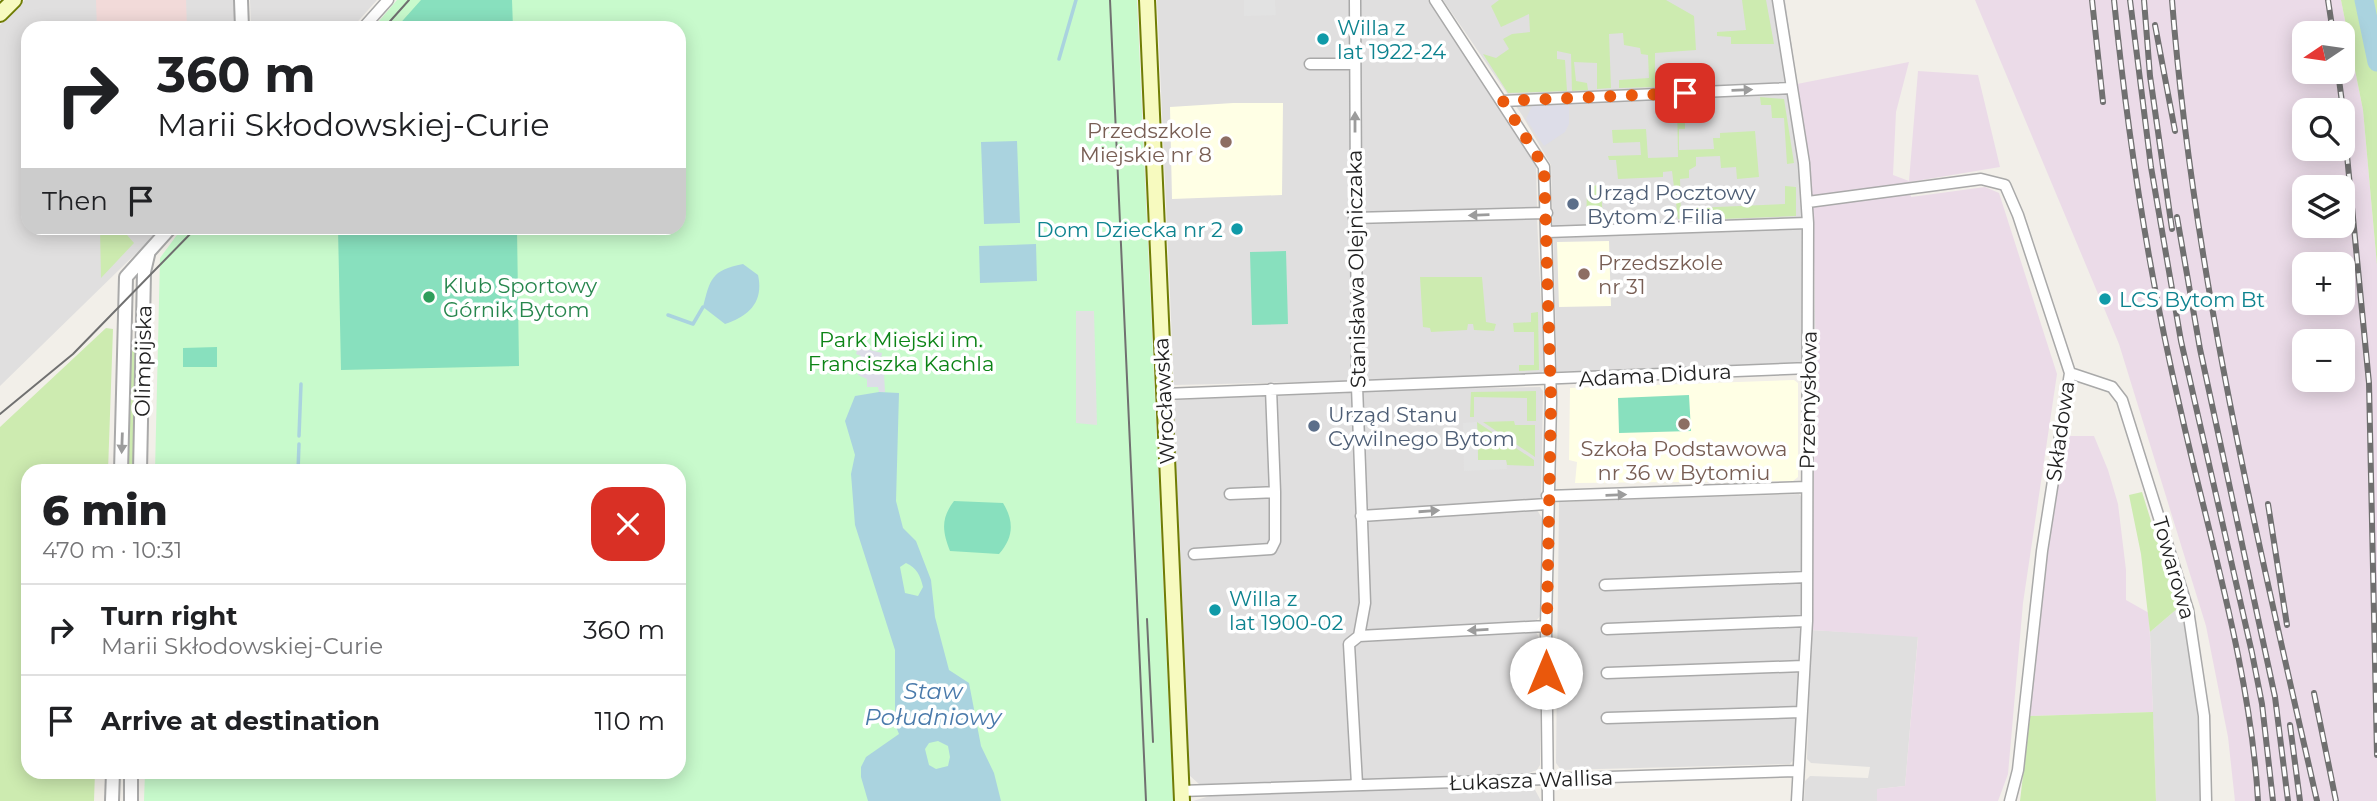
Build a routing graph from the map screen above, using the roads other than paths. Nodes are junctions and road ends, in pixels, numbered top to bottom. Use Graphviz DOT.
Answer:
graph roads {
  1 [pos="14,0"];
  2 [pos="241,0"];
  3 [pos="388,0"];
  4 [pos="1147,0"];
  5 [pos="1355,0"];
  6 [pos="1436,0"];
  7 [pos="1779,0"];
  8 [pos="0,13"];
  9 [pos="242,21"];
  10 [pos="369,21"];
  11 [pos="1310,64"];
  12 [pos="1355,64"];
  13 [pos="1792,88"];
  14 [pos="1503,101"];
  15 [pos="1808,202"];
  16 [pos="1547,213"];
  17 [pos="1354,218"];
  18 [pos="1808,223"];
  19 [pos="1547,232"];
  20 [pos="164,235"];
  21 [pos="149,251"];
  22 [pos="1810,368"];
  23 [pos="2070,373"];
  24 [pos="1550,379"];
  25 [pos="1357,387"];
  26 [pos="1270,389"];
  27 [pos="1164,394"];
  28 [pos="121,464"];
  29 [pos="140,464"];
  30 [pos="1807,487"];
  31 [pos="1275,492"];
  32 [pos="1230,494"];
  33 [pos="1547,500"];
  34 [pos="1361,516"];
  35 [pos="1194,554"];
  36 [pos="1807,578"];
  37 [pos="1605,585"];
  38 [pos="1807,621"];
  39 [pos="1546,626"];
  40 [pos="1607,629"];
  41 [pos="1359,636"];
  42 [pos="1803,666"];
  43 [pos="1607,673"];
  44 [pos="1801,712"];
  45 [pos="1607,718"];
  46 [pos="1797,771"];
  47 [pos="113,779"];
  48 [pos="131,779"];
  49 [pos="1547,781"];
  50 [pos="1357,784"];
  51 [pos="1182,796"];
  52 [pos="112,801"];
  53 [pos="131,801"];
  54 [pos="1548,801"];
  55 [pos="1797,801"];
  56 [pos="2010,801"];
  57 [pos="2206,801"];
  1 -- 8 [label="main road"];
  2 -- 9 [label="street"];
  3 -- 10 [label="street"];
  4 -- 27 [label="main road, Wrocławska"];
  5 -- 12 [label="street, Stanisława Olejniczaka"];
  6 -- 14 [label="street"];
  7 -- 13 [label="street, Przemysłowa"];
  11 -- 12 [label="street"];
  17 -- 12 [label="street, Stanisława Olejniczaka, one-way"];
  14 -- 13 [label="street, one-way"];
  13 -- 15 [label="street, Przemysłowa"];
  14 -- 16 [label="street"];
  15 -- 18 [label="street, Przemysłowa"];
  15 -- 23 [label="street, Składowa"];
  16 -- 17 [label="street, one-way"];
  16 -- 19 [label="street"];
  17 -- 25 [label="street, Stanisława Olejniczaka"];
  18 -- 19 [label="street"];
  18 -- 22 [label="street, Przemysłowa"];
  19 -- 24 [label="street"];
  20 -- 21 [label="street"];
  21 -- 28 [label="street, Olimpijska, one-way"];
  21 -- 29 [label="street, Olimpijska"];
  22 -- 24 [label="street, Adama Didura"];
  22 -- 30 [label="street, Przemysłowa"];
  23 -- 56 [label="street, Składowa"];
  23 -- 57 [label="street, Towarowa"];
  24 -- 25 [label="street, Adama Didura"];
  24 -- 33 [label="street"];
  25 -- 26 [label="street, Adama Didura"];
  25 -- 34 [label="street, Stanisława Olejniczaka"];
  26 -- 27 [label="street, Adama Didura"];
  26 -- 31 [label="street"];
  27 -- 51 [label="main road, Wrocławska"];
  33 -- 30 [label="street, one-way"];
  30 -- 36 [label="street, Przemysłowa"];
  31 -- 32 [label="street"];
  31 -- 35 [label="street"];
  34 -- 33 [label="street, one-way"];
  33 -- 39 [label="street"];
  34 -- 41 [label="street, Stanisława Olejniczaka"];
  36 -- 37 [label="street"];
  36 -- 38 [label="street, Przemysłowa"];
  38 -- 40 [label="street"];
  38 -- 42 [label="street, Przemysłowa"];
  39 -- 41 [label="street, one-way"];
  39 -- 49 [label="street"];
  41 -- 50 [label="street, Stanisława Olejniczaka"];
  42 -- 43 [label="street"];
  42 -- 44 [label="street, Przemysłowa"];
  44 -- 45 [label="street"];
  44 -- 46 [label="street, Przemysłowa"];
  46 -- 49 [label="street, Łukasza Wallisa"];
  46 -- 55 [label="street, Przemysłowa"];
  47 -- 52 [label="street"];
  48 -- 53 [label="street"];
  49 -- 50 [label="street, Łukasza Wallisa"];
  49 -- 54 [label="street"];
  50 -- 51 [label="street, Łukasza Wallisa"];
}
